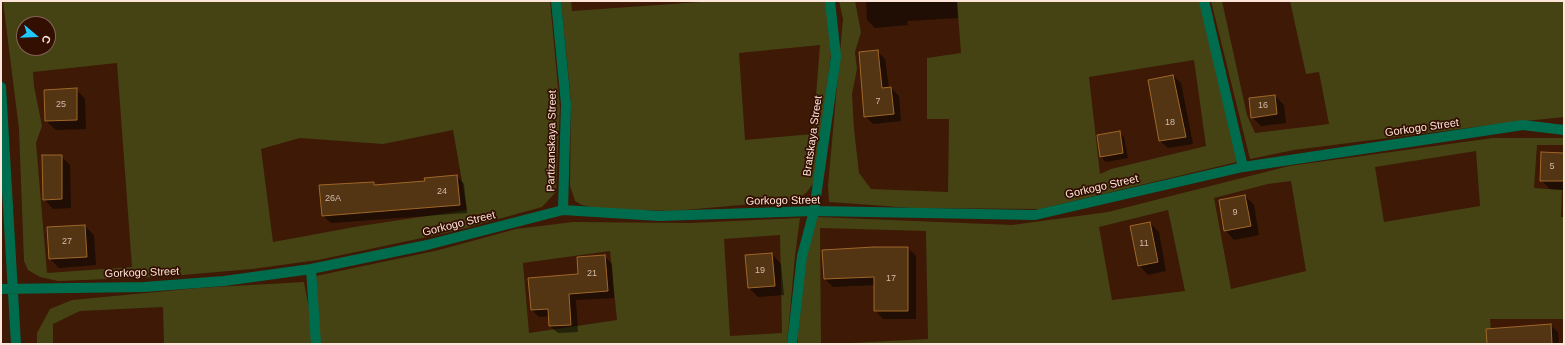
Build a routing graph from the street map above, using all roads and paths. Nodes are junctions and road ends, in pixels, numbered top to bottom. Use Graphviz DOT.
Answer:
graph roads {
  1 [pos="556,1"];
  2 [pos="830,1"];
  3 [pos="1204,1"];
  4 [pos="1,87"];
  5 [pos="1564,130"];
  6 [pos="1243,166"];
  7 [pos="562,210"];
  8 [pos="814,211"];
  9 [pos="311,269"];
  10 [pos="14,288"];
  11 [pos="1,289"];
  12 [pos="16,344"];
  13 [pos="316,344"];
  14 [pos="792,344"];
  1 -- 7 [label="street, Partizanskaya Street"];
  2 -- 8 [label="street, Bratskaya Street"];
  3 -- 6 [label="street"];
  4 -- 10 [label="street"];
  5 -- 6 [label="street, Gorkogo Street"];
  6 -- 8 [label="street, Gorkogo Street"];
  7 -- 8 [label="street, Gorkogo Street"];
  7 -- 9 [label="street, Gorkogo Street"];
  8 -- 14 [label="street, Bratskaya Street"];
  9 -- 10 [label="street, Gorkogo Street"];
  9 -- 13 [label="street"];
  10 -- 11 [label="street, Gorkogo Street"];
  10 -- 12 [label="street"];
}
